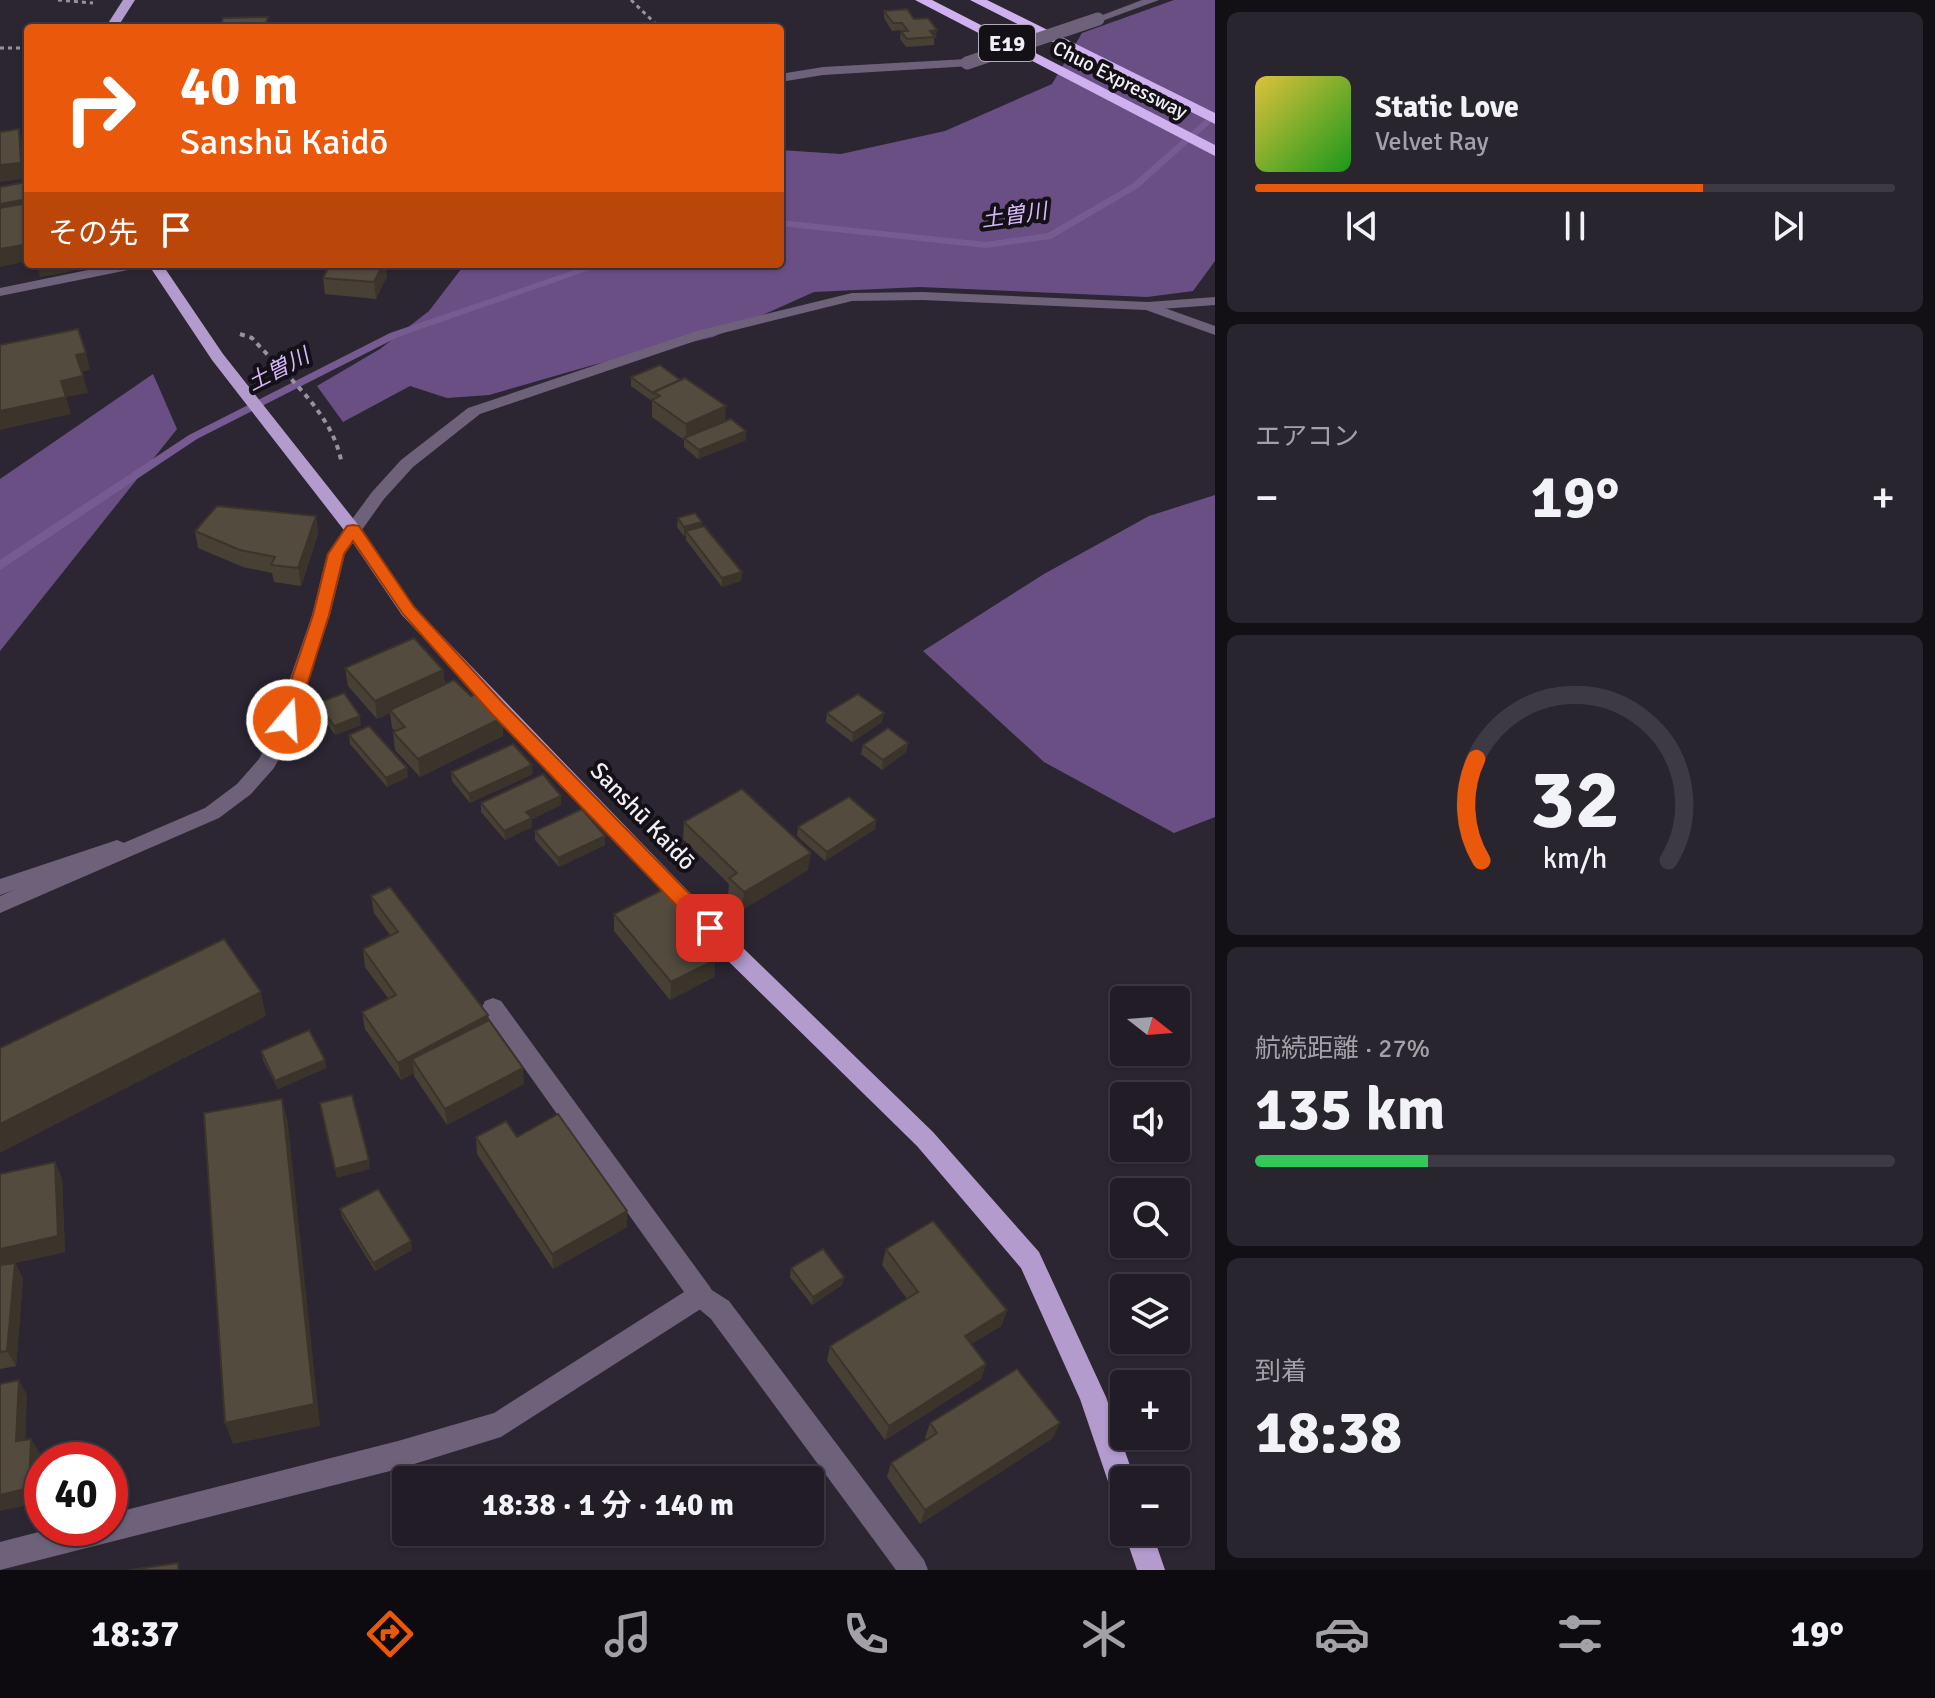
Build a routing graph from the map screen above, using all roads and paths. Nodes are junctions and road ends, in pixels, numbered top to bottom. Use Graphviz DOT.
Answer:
graph roads {
  1 [pos="129,0"];
  2 [pos="631,0"];
  3 [pos="922,0"];
  4 [pos="977,0"];
  5 [pos="1153,0"];
  6 [pos="114,24"];
  7 [pos="656,24"];
  8 [pos="0,48"];
  9 [pos="24,48"];
  10 [pos="784,77"];
  11 [pos="1215,119"];
  12 [pos="1215,151"];
  13 [pos="118,268"];
  14 [pos="158,268"];
  15 [pos="0,292"];
  16 [pos="1215,301"];
  17 [pos="1148,306"];
  18 [pos="1215,331"];
  19 [pos="252,338"];
  20 [pos="328,426"];
  21 [pos="353,530"];
  22 [pos="181,827"];
  23 [pos="0,887"];
  24 [pos="0,905"];
  25 [pos="493,1007"];
  26 [pos="701,1295"];
  27 [pos="1116,1466"];
  28 [pos="1143,1546"];
  29 [pos="0,1556"];
  30 [pos="914,1570"];
  31 [pos="1151,1570"];
  1 -- 6 [label="main road"];
  2 -- 7 [label="path"];
  3 -- 12 [label="highway, Chuo Expressway / E19"];
  4 -- 11 [label="highway, Chuo Expressway / E19"];
  5 -- 10 [label="street, bridge"];
  8 -- 9 [label="path"];
  13 -- 15 [label="street"];
  14 -- 21 [label="main road, Sanshū Kaidō"];
  16 -- 17 [label="street"];
  17 -- 18 [label="street"];
  17 -- 21 [label="street"];
  19 -- 20 [label="path"];
  21 -- 22 [label="street"];
  21 -- 27 [label="main road, Sanshū Kaidō"];
  22 -- 23 [label="street"];
  22 -- 24 [label="street"];
  25 -- 26 [label="street"];
  26 -- 29 [label="street"];
  26 -- 30 [label="street"];
  28 -- 31 [label="main road"];
}
